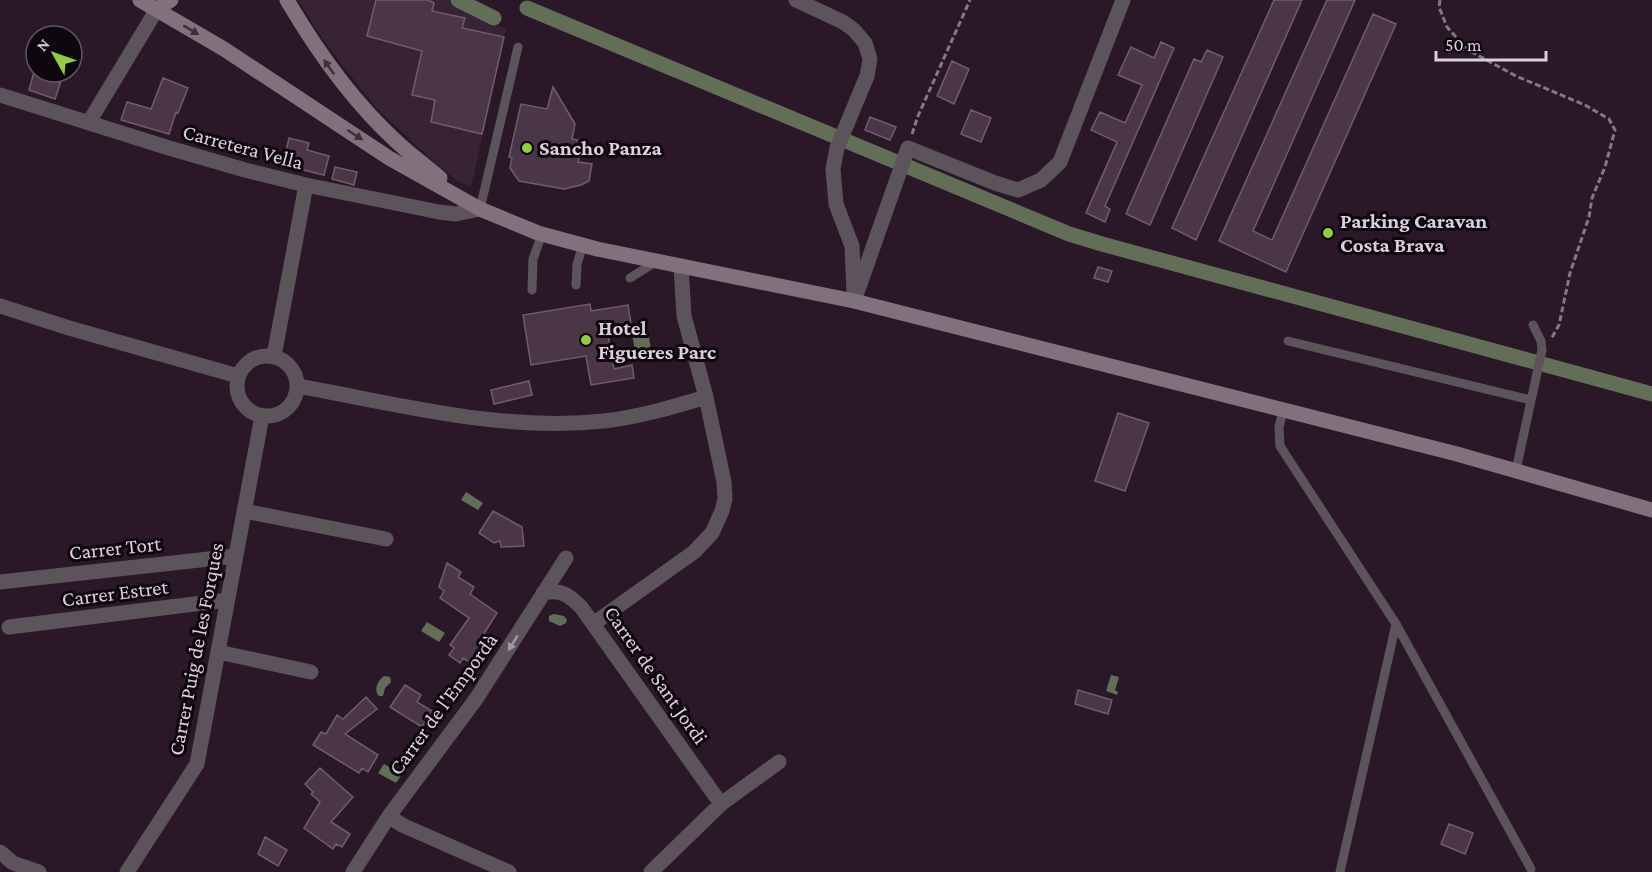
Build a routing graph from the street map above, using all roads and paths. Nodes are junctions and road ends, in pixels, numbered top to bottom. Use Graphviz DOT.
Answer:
graph roads {
  1 [pos="140,0"];
  2 [pos="171,0"];
  3 [pos="287,0"];
  4 [pos="796,0"];
  5 [pos="970,0"];
  6 [pos="1123,0"];
  7 [pos="1440,0"];
  8 [pos="157,5"];
  9 [pos="518,47"];
  10 [pos="0,95"];
  11 [pos="89,122"];
  12 [pos="908,147"];
  13 [pos="306,185"];
  14 [pos="460,196"];
  15 [pos="480,209"];
  16 [pos="542,234"];
  17 [pos="583,245"];
  18 [pos="657,261"];
  19 [pos="681,266"];
  20 [pos="630,278"];
  21 [pos="576,285"];
  22 [pos="532,290"];
  23 [pos="854,301"];
  24 [pos="0,306"];
  25 [pos="1533,325"];
  26 [pos="1288,341"];
  27 [pos="1542,353"];
  28 [pos="274,356"];
  29 [pos="238,376"];
  30 [pos="297,386"];
  31 [pos="706,397"];
  32 [pos="1531,400"];
  33 [pos="1283,410"];
  34 [pos="262,416"];
  35 [pos="1516,470"];
  36 [pos="1652,510"];
  37 [pos="244,511"];
  38 [pos="386,539"];
  39 [pos="236,556"];
  40 [pos="566,558"];
  41 [pos="0,582"];
  42 [pos="543,593"];
  43 [pos="227,600"];
  44 [pos="593,624"];
  45 [pos="1396,624"];
  46 [pos="9,627"];
  47 [pos="218,652"];
  48 [pos="311,672"];
  49 [pos="779,762"];
  50 [pos="721,804"];
  51 [pos="388,816"];
  52 [pos="0,852"];
  53 [pos="1532,868"];
  54 [pos="39,872"];
  55 [pos="127,872"];
  56 [pos="353,872"];
  57 [pos="509,872"];
  58 [pos="651,872"];
  59 [pos="1340,872"];
  1 -- 8 [label="main road"];
  2 -- 8 [label="main road"];
  14 -- 3 [label="main road, one-way"];
  4 -- 23 [label="street"];
  5 -- 12 [label="path"];
  6 -- 12 [label="street"];
  7 -- 27 [label="path"];
  8 -- 11 [label="street"];
  8 -- 14 [label="main road, one-way"];
  9 -- 15 [label="lane"];
  10 -- 11 [label="street, Carretera Vella"];
  11 -- 13 [label="street, Carretera Vella"];
  12 -- 23 [label="street"];
  13 -- 15 [label="street, Carretera Vella"];
  13 -- 28 [label="street"];
  14 -- 15 [label="main road"];
  15 -- 16 [label="main road"];
  16 -- 17 [label="main road"];
  16 -- 22 [label="lane"];
  17 -- 18 [label="main road"];
  17 -- 21 [label="lane"];
  18 -- 19 [label="main road"];
  18 -- 20 [label="lane"];
  19 -- 23 [label="main road"];
  19 -- 31 [label="street"];
  23 -- 33 [label="main road"];
  24 -- 29 [label="street"];
  25 -- 27 [label="lane"];
  26 -- 32 [label="lane"];
  27 -- 32 [label="lane"];
  28 -- 29 [label="street"];
  28 -- 30 [label="street"];
  29 -- 34 [label="street"];
  30 -- 31 [label="street"];
  30 -- 34 [label="street"];
  31 -- 44 [label="street"];
  32 -- 35 [label="lane"];
  33 -- 35 [label="main road"];
  33 -- 45 [label="lane"];
  34 -- 37 [label="street, Carrer Puig de les Forques"];
  35 -- 36 [label="main road"];
  37 -- 38 [label="street"];
  37 -- 39 [label="street, Carrer Puig de les Forques"];
  39 -- 41 [label="street, Carrer Tort"];
  39 -- 43 [label="street, Carrer Puig de les Forques"];
  40 -- 42 [label="street, Carrer de l'Empordà"];
  42 -- 44 [label="street, Carrer de Sant Jordi"];
  42 -- 51 [label="street, Carrer de l'Empordà, one-way"];
  43 -- 46 [label="street, Carrer Estret"];
  43 -- 47 [label="street, Carrer Puig de les Forques"];
  44 -- 50 [label="street, Carrer de Sant Jordi"];
  45 -- 53 [label="lane"];
  45 -- 59 [label="lane"];
  47 -- 48 [label="street"];
  47 -- 55 [label="street, Carrer Puig de les Forques"];
  49 -- 50 [label="street"];
  50 -- 58 [label="street"];
  51 -- 56 [label="street, Carrer de l'Empordà"];
  51 -- 57 [label="street"];
  52 -- 54 [label="street"];
}
